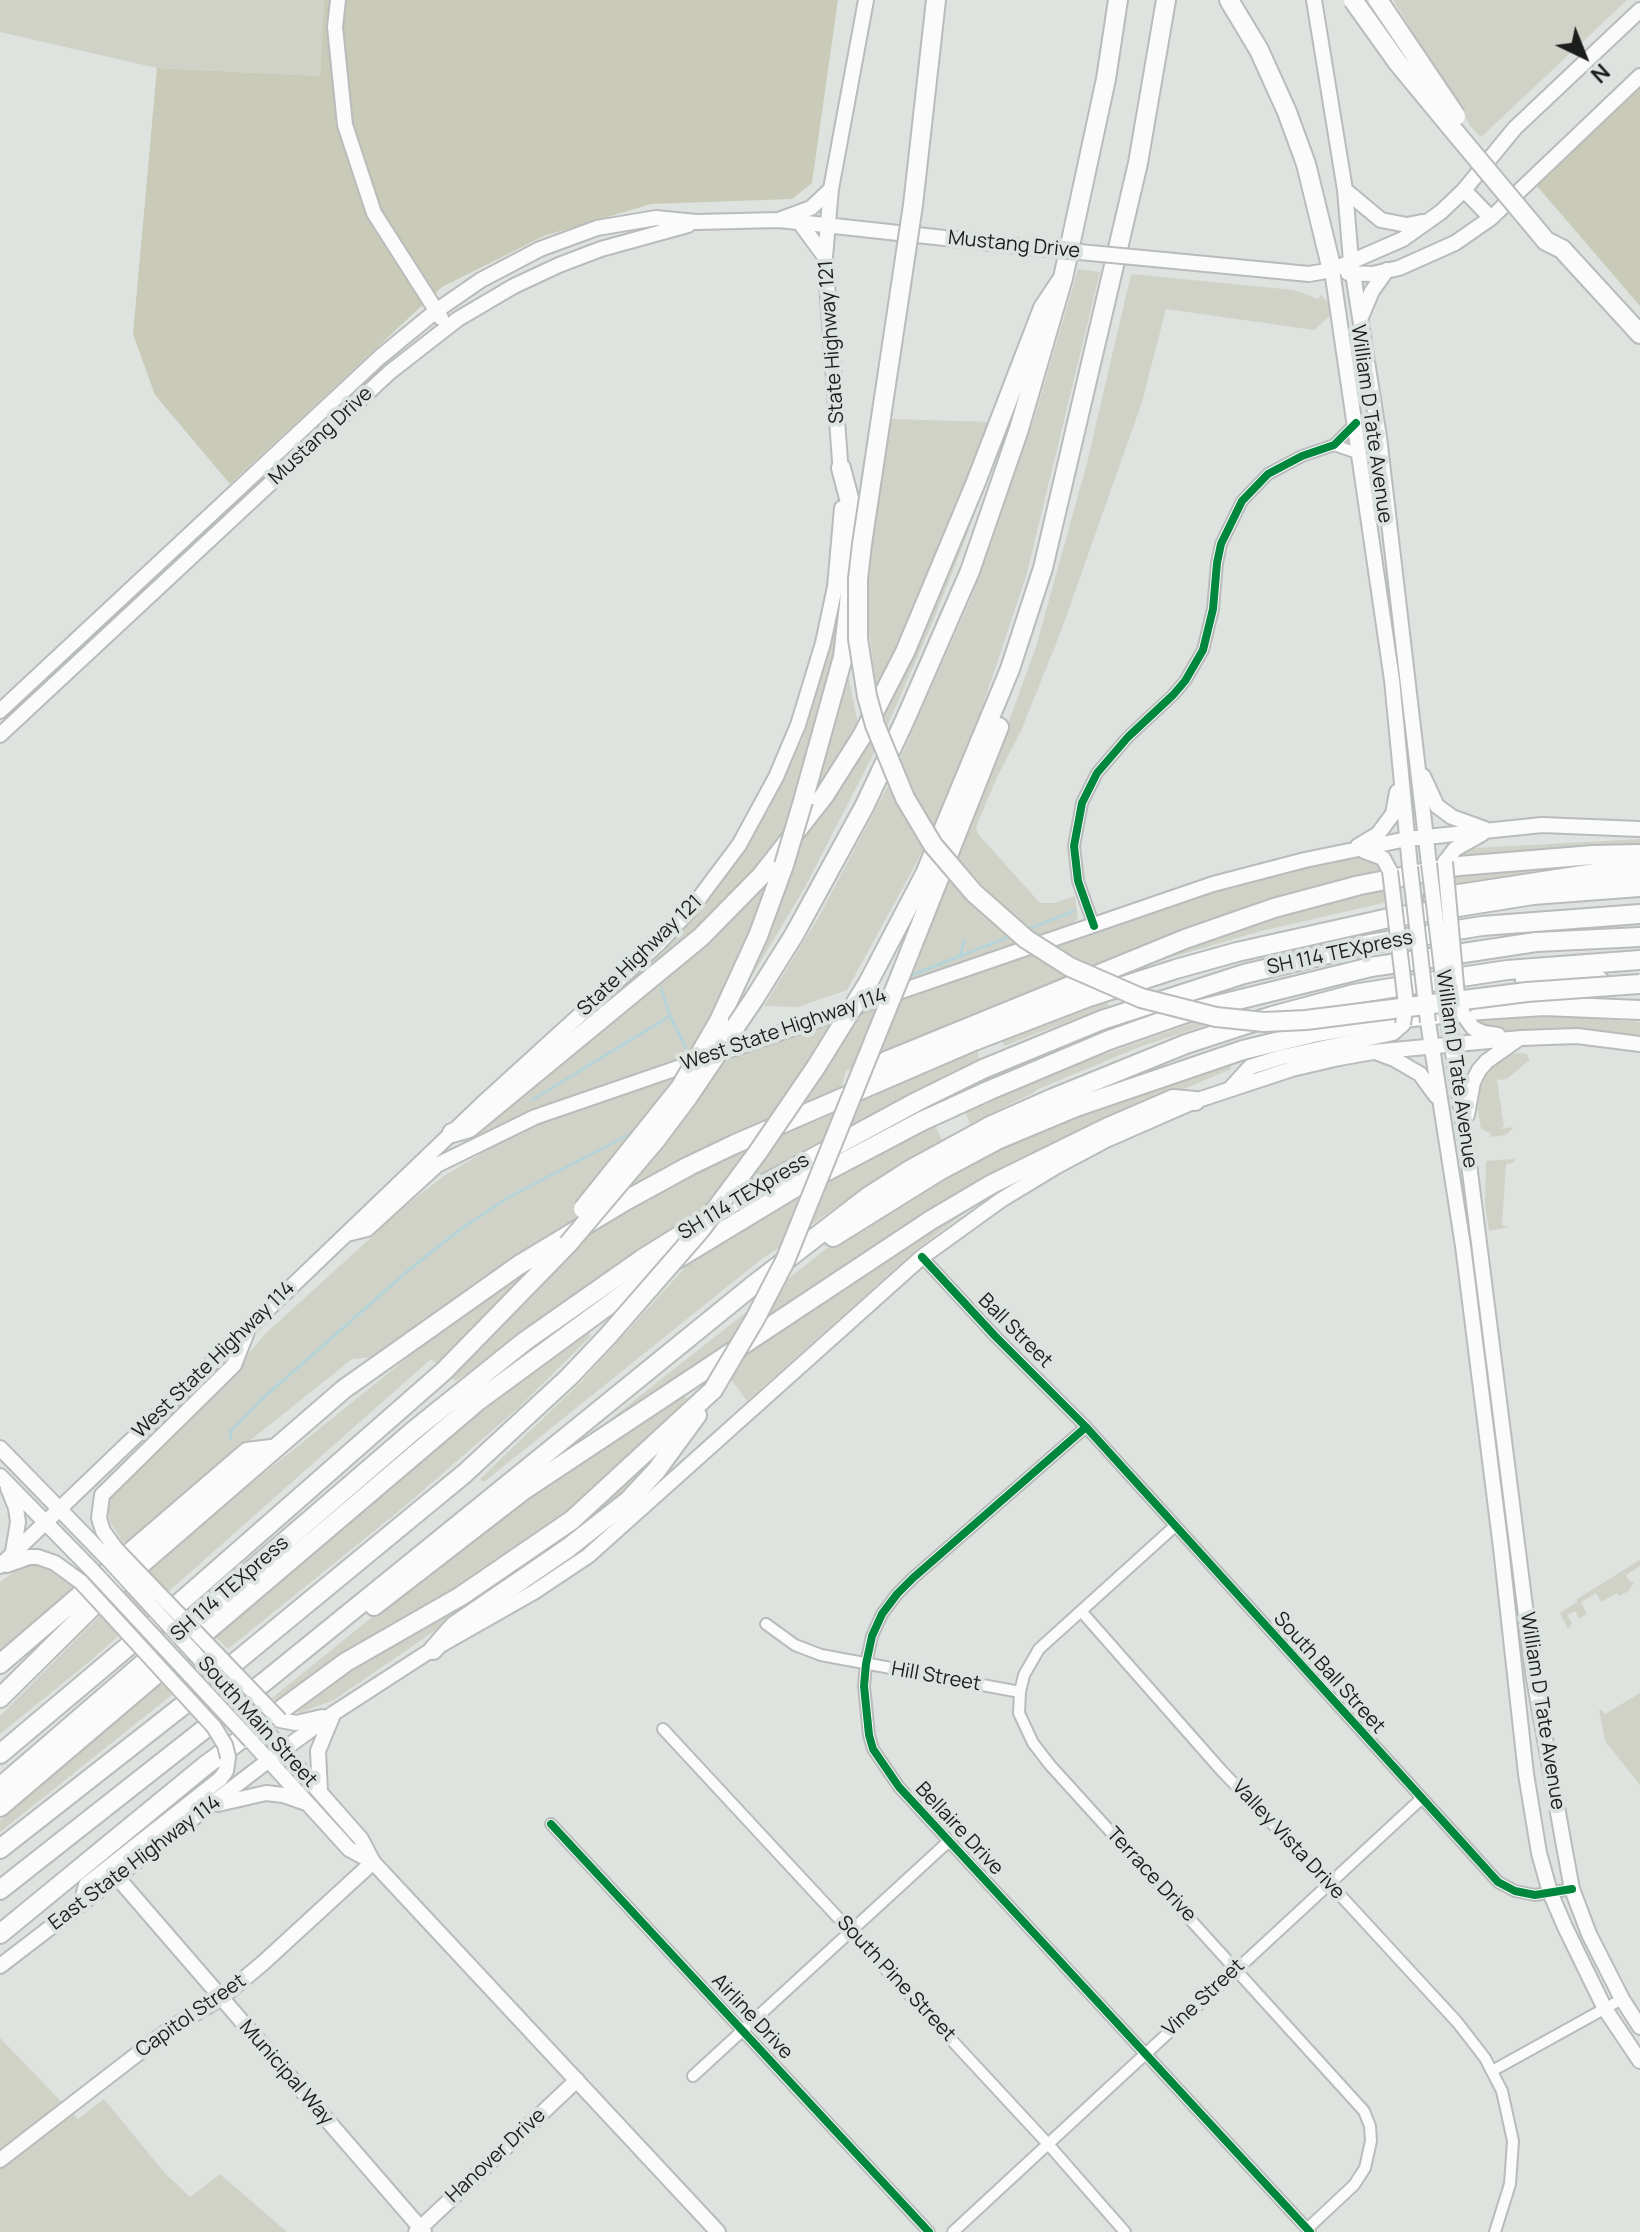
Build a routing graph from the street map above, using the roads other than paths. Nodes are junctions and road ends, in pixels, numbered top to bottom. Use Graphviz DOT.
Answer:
graph roads {
  1 [pos="338,0"];
  2 [pos="866,0"];
  3 [pos="936,0"];
  4 [pos="1118,0"];
  5 [pos="1166,0"];
  6 [pos="1229,0"];
  7 [pos="1314,0"];
  8 [pos="1353,0"];
  9 [pos="1378,0"];
  10 [pos="1640,10"];
  11 [pos="1640,76"];
  12 [pos="831,189"];
  13 [pos="1345,190"];
  14 [pos="1464,190"];
  15 [pos="1491,218"];
  16 [pos="779,220"];
  17 [pos="1426,221"];
  18 [pos="696,222"];
  19 [pos="800,223"];
  20 [pos="828,226"];
  21 [pos="1562,249"];
  22 [pos="825,257"];
  23 [pos="1352,268"];
  24 [pos="1332,270"];
  25 [pos="1387,270"];
  26 [pos="1063,278"];
  27 [pos="436,311"];
  28 [pos="1361,318"];
  29 [pos="448,328"];
  30 [pos="1640,334"];
  31 [pos="1356,423"];
  32 [pos="1334,445"];
  33 [pos="1360,447"];
  34 [pos="841,468"];
  35 [pos="1385,486"];
  36 [pos="237,490"];
  37 [pos="249,504"];
  38 [pos="1382,613"];
  39 [pos="1010,669"];
  40 [pos="1408,678"];
  41 [pos="0,711"];
  42 [pos="0,735"];
  43 [pos="1418,765"];
  44 [pos="1400,779"];
  45 [pos="1640,829"];
  46 [pos="1490,830"];
  47 [pos="1425,838"];
  48 [pos="1407,839"];
  49 [pos="1351,851"];
  50 [pos="1640,854"];
  51 [pos="1640,869"];
  52 [pos="1640,887"];
  53 [pos="1640,914"];
  54 [pos="1094,926"];
  55 [pos="1640,937"];
  56 [pos="1269,945"];
  57 [pos="1640,960"];
  58 [pos="1640,982"];
  59 [pos="1422,983"];
  60 [pos="1640,1010"];
  61 [pos="1521,1038"];
  62 [pos="1451,1044"];
  63 [pos="1640,1044"];
  64 [pos="1431,1045"];
  65 [pos="1373,1052"];
  66 [pos="861,1088"];
  67 [pos="1230,1089"];
  68 [pos="1195,1101"];
  69 [pos="1441,1105"];
  70 [pos="1464,1126"];
  71 [pos="452,1133"];
  72 [pos="346,1234"];
  73 [pos="568,1244"];
  74 [pos="1480,1244"];
  75 [pos="806,1245"];
  76 [pos="1463,1246"];
  77 [pos="922,1257"];
  78 [pos="248,1328"];
  79 [pos="713,1390"];
  80 [pos="1086,1427"];
  81 [pos="0,1448"];
  82 [pos="271,1449"];
  83 [pos="2,1478"];
  84 [pos="1511,1495"];
  85 [pos="1495,1497"];
  86 [pos="59,1508"];
  87 [pos="45,1521"];
  88 [pos="1175,1526"];
  89 [pos="13,1552"];
  90 [pos="112,1553"];
  91 [pos="0,1567"];
  92 [pos="1526,1610"];
  93 [pos="1081,1611"];
  94 [pos="1509,1612"];
  95 [pos="766,1624"];
  96 [pos="325,1630"];
  97 [pos="433,1650"];
  98 [pos="0,1664"];
  99 [pos="866,1664"];
  100 [pos="1020,1692"];
  101 [pos="0,1698"];
  102 [pos="334,1713"];
  103 [pos="663,1729"];
  104 [pos="283,1750"];
  105 [pos="0,1754"];
  106 [pos="269,1760"];
  107 [pos="0,1787"];
  108 [pos="320,1793"];
  109 [pos="1421,1799"];
  110 [pos="307,1804"];
  111 [pos="0,1807"];
  112 [pos="210,1807"];
  113 [pos="551,1824"];
  114 [pos="949,1841"];
  115 [pos="0,1849"];
  116 [pos="373,1862"];
  117 [pos="117,1877"];
  118 [pos="1329,1883"];
  119 [pos="1572,1889"];
  120 [pos="0,1890"];
  121 [pos="1550,1892"];
  122 [pos="81,1905"];
  123 [pos="851,1931"];
  124 [pos="0,1934"];
  125 [pos="0,1966"];
  126 [pos="1236,1967"];
  127 [pos="221,1998"];
  128 [pos="1622,1999"];
  129 [pos="1605,2009"];
  130 [pos="1640,2027"];
  131 [pos="743,2031"];
  132 [pos="1146,2052"];
  133 [pos="1640,2061"];
  134 [pos="1492,2071"];
  135 [pos="693,2076"];
  136 [pos="577,2080"];
  137 [pos="1048,2144"];
  138 [pos="0,2160"];
  139 [pos="420,2230"];
  140 [pos="1308,2230"];
  141 [pos="718,2232"];
  142 [pos="929,2232"];
  143 [pos="953,2232"];
  144 [pos="1125,2232"];
  145 [pos="1495,2232"];
  1 -- 27 [label="main road"];
  2 -- 12 [label="main road"];
  3 -- 58 [label="highway, bridge"];
  4 -- 26 [label="highway"];
  5 -- 39 [label="highway"];
  6 -- 24 [label="highway"];
  7 -- 13 [label="main road, William D Tate Avenue"];
  8 -- 21 [label="highway, bridge"];
  9 -- 21 [label="highway, bridge"];
  10 -- 14 [label="main road"];
  11 -- 15 [label="main road, Mustang Drive"];
  12 -- 16 [label="main road"];
  12 -- 20 [label="main road"];
  13 -- 17 [label="main road"];
  13 -- 23 [label="main road, William D Tate Avenue"];
  14 -- 15 [label="main road"];
  14 -- 17 [label="main road"];
  15 -- 25 [label="main road, Mustang Drive"];
  16 -- 18 [label="main road, Mustang Drive"];
  16 -- 19 [label="main road, Mustang Drive"];
  17 -- 23 [label="main road"];
  18 -- 27 [label="main road, Mustang Drive"];
  18 -- 29 [label="main road, Mustang Drive"];
  19 -- 20 [label="main road, Mustang Drive"];
  19 -- 22 [label="main road"];
  20 -- 22 [label="main road, State Highway 121"];
  20 -- 24 [label="main road, Mustang Drive, bridge"];
  21 -- 30 [label="highway"];
  22 -- 34 [label="main road, State Highway 121"];
  23 -- 24 [label="main road, Mustang Drive"];
  23 -- 25 [label="main road, Mustang Drive"];
  23 -- 28 [label="main road, William D Tate Avenue"];
  24 -- 31 [label="main road, William D Tate Avenue"];
  25 -- 28 [label="main road"];
  26 -- 71 [label="highway"];
  26 -- 73 [label="highway, bridge"];
  27 -- 29 [label="main road"];
  27 -- 36 [label="main road, Mustang Drive"];
  28 -- 35 [label="main road, William D Tate Avenue"];
  29 -- 37 [label="main road, Mustang Drive"];
  31 -- 32 [label="street"];
  31 -- 33 [label="main road, William D Tate Avenue"];
  32 -- 33 [label="street"];
  32 -- 54 [label="street"];
  33 -- 35 [label="main road"];
  33 -- 38 [label="main road, William D Tate Avenue"];
  34 -- 71 [label="main road, State Highway 121"];
  34 -- 73 [label="highway, bridge"];
  35 -- 40 [label="main road, William D Tate Avenue"];
  36 -- 37 [label="main road"];
  36 -- 41 [label="main road, Mustang Drive"];
  37 -- 42 [label="main road, Mustang Drive"];
  38 -- 40 [label="main road"];
  38 -- 44 [label="main road, William D Tate Avenue"];
  39 -- 79 [label="highway, bridge"];
  39 -- 115 [label="highway, bridge"];
  40 -- 43 [label="main road, William D Tate Avenue"];
  43 -- 46 [label="main road"];
  43 -- 47 [label="main road, William D Tate Avenue"];
  44 -- 48 [label="main road, William D Tate Avenue"];
  44 -- 49 [label="main road"];
  45 -- 46 [label="main road, West State Highway 114"];
  46 -- 47 [label="main road, West State Highway 114"];
  46 -- 61 [label="main road, bridge"];
  47 -- 48 [label="main road, West State Highway 114"];
  47 -- 62 [label="main road, William D Tate Avenue, bridge"];
  48 -- 49 [label="main road, West State Highway 114"];
  48 -- 64 [label="main road, William D Tate Avenue, bridge"];
  49 -- 54 [label="main road, West State Highway 114"];
  49 -- 67 [label="main road, bridge"];
  50 -- 66 [label="highway"];
  51 -- 56 [label="highway"];
  52 -- 56 [label="highway"];
  53 -- 107 [label="highway, SH 114 TEXpress"];
  54 -- 72 [label="main road, West State Highway 114"];
  55 -- 111 [label="highway, SH 114 TEXpress"];
  56 -- 66 [label="highway"];
  57 -- 59 [label="highway"];
  58 -- 59 [label="highway"];
  59 -- 75 [label="highway"];
  60 -- 75 [label="highway"];
  61 -- 62 [label="main road"];
  61 -- 63 [label="main road"];
  61 -- 70 [label="main road"];
  62 -- 64 [label="main road"];
  62 -- 70 [label="main road, William D Tate Avenue"];
  64 -- 65 [label="main road"];
  64 -- 69 [label="main road, William D Tate Avenue"];
  65 -- 67 [label="main road"];
  65 -- 69 [label="main road"];
  66 -- 82 [label="highway"];
  67 -- 68 [label="main road"];
  68 -- 77 [label="main road"];
  68 -- 96 [label="highway"];
  69 -- 76 [label="main road, William D Tate Avenue"];
  70 -- 74 [label="main road, William D Tate Avenue"];
  71 -- 72 [label="main road, State Highway 121"];
  72 -- 78 [label="main road, West State Highway 114"];
  73 -- 105 [label="highway"];
  74 -- 76 [label="main road"];
  74 -- 84 [label="main road, William D Tate Avenue"];
  75 -- 96 [label="highway"];
  76 -- 85 [label="main road, William D Tate Avenue"];
  77 -- 80 [label="street, Ball Street"];
  77 -- 97 [label="main road"];
  78 -- 86 [label="main road, West State Highway 114"];
  78 -- 90 [label="main road"];
  79 -- 97 [label="highway"];
  79 -- 124 [label="highway"];
  80 -- 88 [label="street, South Ball Street"];
  80 -- 99 [label="street, Bellaire Drive"];
  81 -- 86 [label="main road, South Main Street"];
  82 -- 98 [label="highway"];
  82 -- 101 [label="highway"];
  83 -- 87 [label="main road, South Main Street"];
  83 -- 89 [label="main road"];
  84 -- 85 [label="main road"];
  84 -- 92 [label="main road, William D Tate Avenue"];
  85 -- 94 [label="main road, William D Tate Avenue"];
  86 -- 87 [label="main road"];
  86 -- 90 [label="main road, South Main Street"];
  87 -- 89 [label="main road"];
  87 -- 106 [label="main road, South Main Street, bridge"];
  88 -- 93 [label="street"];
  88 -- 109 [label="street, South Ball Street"];
  89 -- 91 [label="main road"];
  90 -- 102 [label="main road, bridge"];
  90 -- 104 [label="main road, South Main Street, bridge"];
  91 -- 122 [label="main road, bridge"];
  92 -- 94 [label="main road"];
  92 -- 119 [label="main road, William D Tate Avenue"];
  93 -- 100 [label="street"];
  93 -- 118 [label="street, Valley Vista Drive"];
  94 -- 121 [label="main road, William D Tate Avenue"];
  95 -- 99 [label="street, Hill Street"];
  96 -- 120 [label="highway"];
  97 -- 102 [label="main road"];
  99 -- 100 [label="street, Hill Street"];
  99 -- 114 [label="street, Bellaire Drive"];
  100 -- 126 [label="street, Terrace Drive"];
  102 -- 104 [label="main road"];
  102 -- 108 [label="main road"];
  103 -- 123 [label="street, South Pine Street"];
  104 -- 106 [label="main road"];
  104 -- 108 [label="main road, South Main Street"];
  106 -- 110 [label="main road, South Main Street"];
  106 -- 112 [label="main road, East State Highway 114"];
  108 -- 116 [label="main road, South Main Street"];
  109 -- 118 [label="street, Vine Street"];
  109 -- 121 [label="street, South Ball Street"];
  110 -- 112 [label="main road"];
  110 -- 116 [label="main road, South Main Street"];
  112 -- 117 [label="main road, East State Highway 114"];
  113 -- 131 [label="street, Airline Drive"];
  114 -- 123 [label="street"];
  114 -- 132 [label="street, Bellaire Drive"];
  116 -- 127 [label="main road, Capitol Street"];
  116 -- 136 [label="main road, South Main Street"];
  117 -- 122 [label="main road, East State Highway 114"];
  117 -- 127 [label="main road, Municipal Way"];
  118 -- 126 [label="street, Vine Street"];
  118 -- 134 [label="street, Valley Vista Drive"];
  119 -- 121 [label="street, South Ball Street"];
  119 -- 128 [label="main road, William D Tate Avenue"];
  121 -- 129 [label="main road, William D Tate Avenue"];
  122 -- 125 [label="main road, East State Highway 114"];
  123 -- 131 [label="street"];
  123 -- 137 [label="street, South Pine Street"];
  126 -- 132 [label="street, Vine Street"];
  126 -- 140 [label="street, Terrace Drive"];
  127 -- 138 [label="main road, Capitol Street"];
  127 -- 139 [label="main road, Municipal Way"];
  128 -- 129 [label="street"];
  128 -- 130 [label="main road, William D Tate Avenue"];
  129 -- 133 [label="main road, William D Tate Avenue"];
  129 -- 134 [label="street"];
  131 -- 135 [label="street"];
  131 -- 142 [label="street, Airline Drive"];
  132 -- 137 [label="street, Vine Street"];
  132 -- 140 [label="street, Bellaire Drive"];
  134 -- 145 [label="street, Valley Vista Drive"];
  136 -- 139 [label="main road, Hanover Drive"];
  136 -- 141 [label="main road, South Main Street"];
  137 -- 143 [label="street, Vine Street"];
  137 -- 144 [label="street, South Pine Street"];
}
